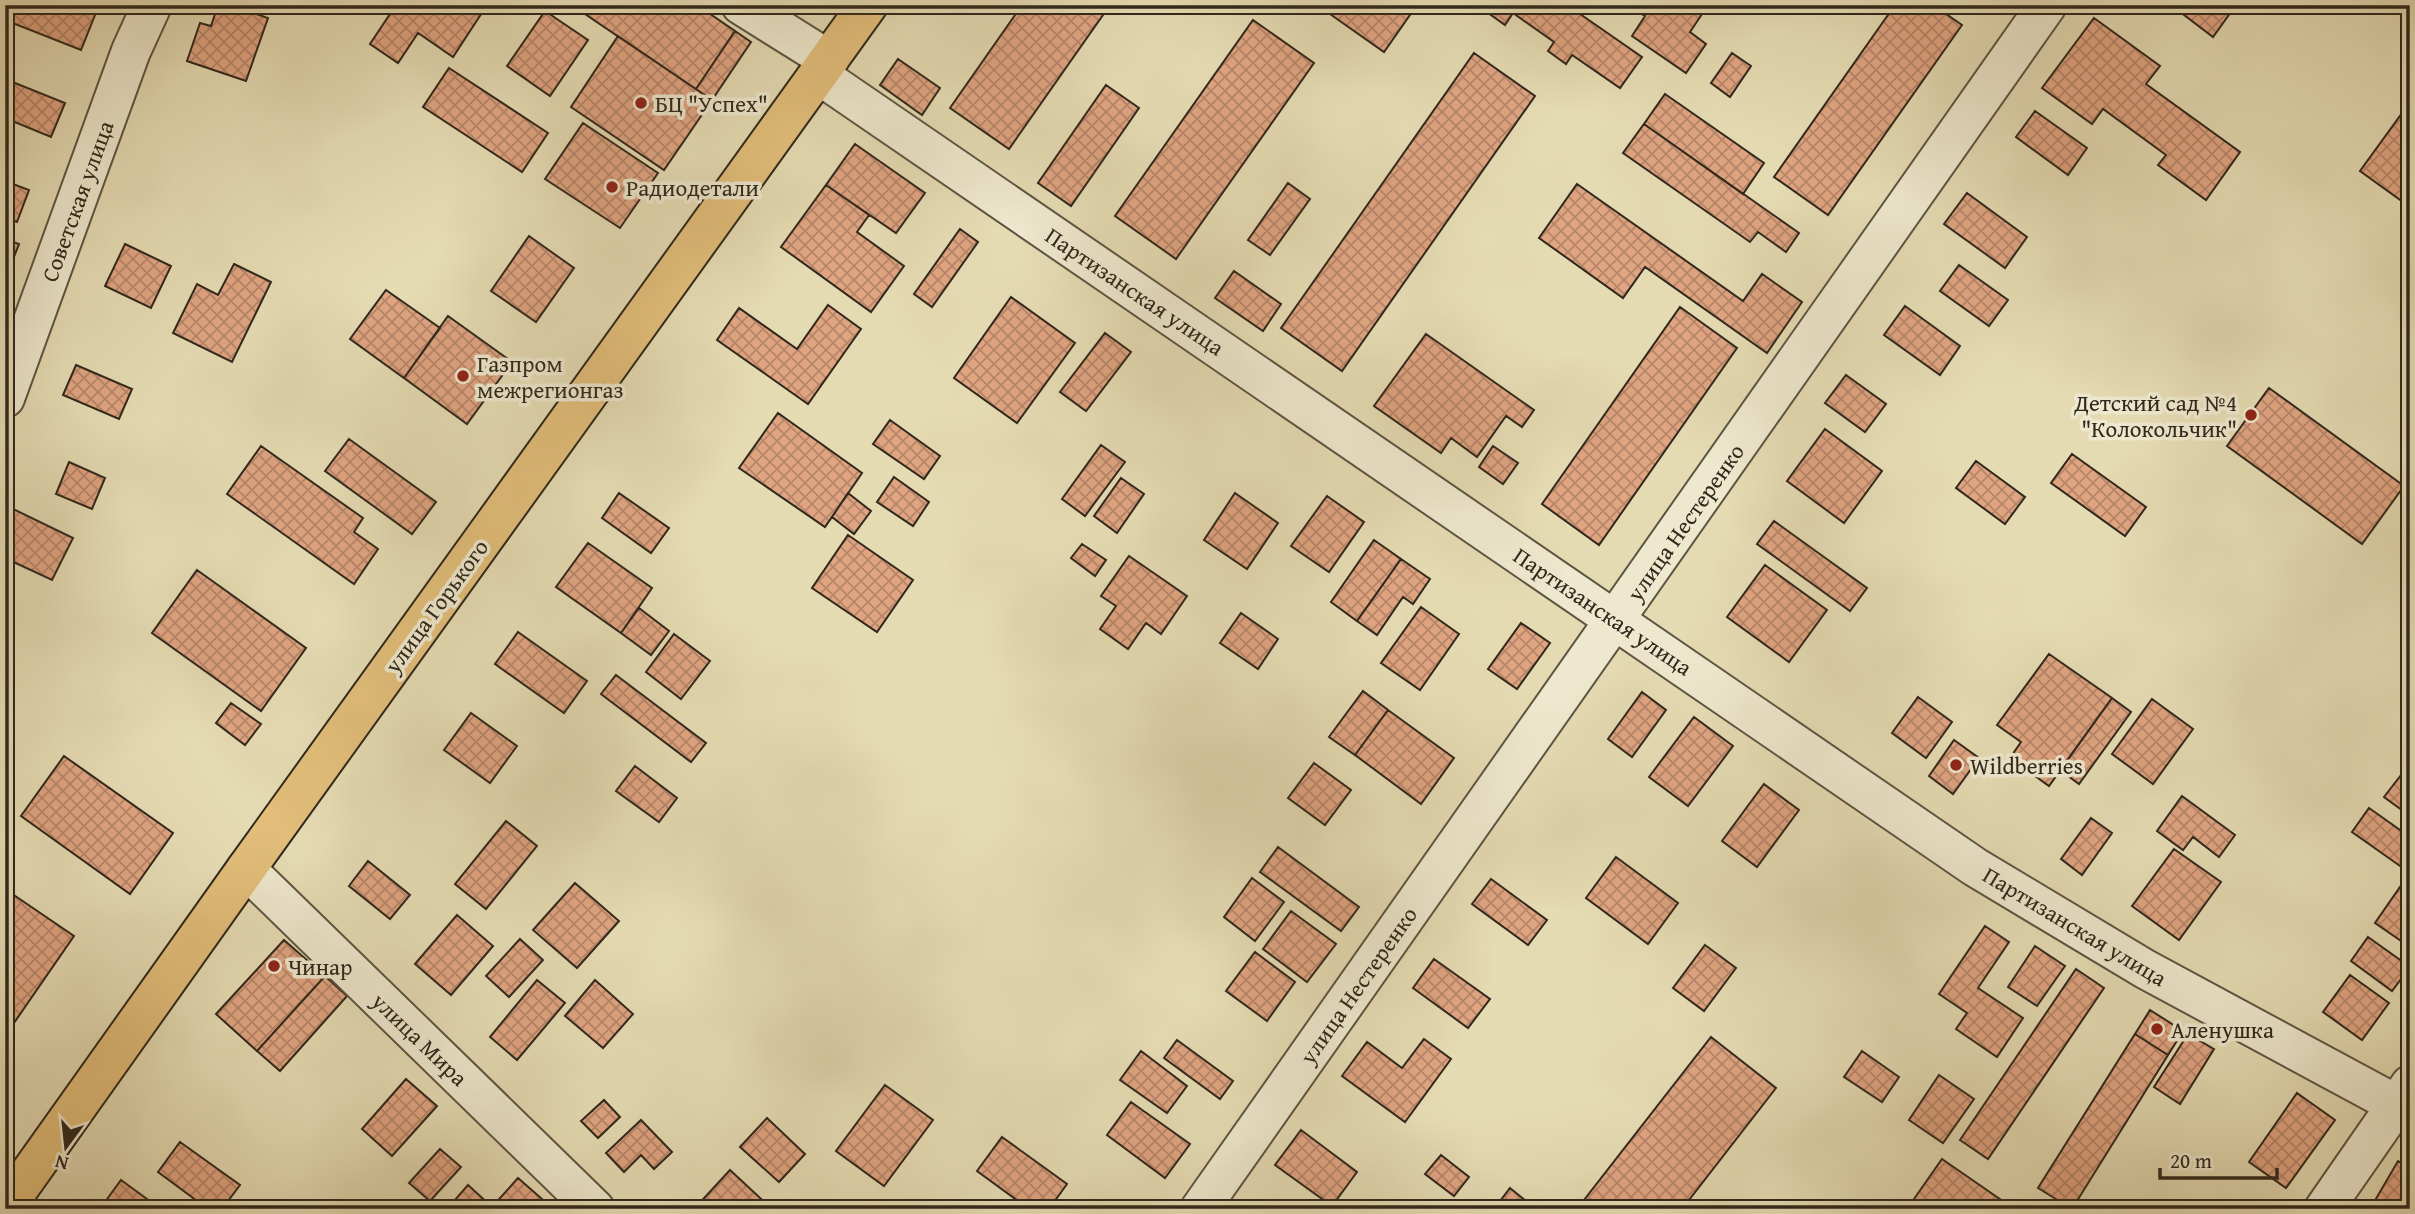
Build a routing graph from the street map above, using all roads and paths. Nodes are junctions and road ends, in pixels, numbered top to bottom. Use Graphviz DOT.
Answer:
graph roads {
  1 [pos="152,5"];
  2 [pos="741,5"];
  3 [pos="869,5"];
  4 [pos="2047,5"];
  5 [pos="824,67"];
  6 [pos="5,398"];
  7 [pos="1616,620"];
  8 [pos="246,869"];
  9 [pos="2405,1101"];
  10 [pos="5,1208"];
  11 [pos="595,1209"];
  12 [pos="1200,1209"];
  13 [pos="2324,1209"];
  1 -- 6 [label="street, Советская улица"];
  2 -- 5 [label="street, Партизанская улица"];
  3 -- 5 [label="main road, улица Горького"];
  4 -- 7 [label="street, улица Нестеренко"];
  5 -- 7 [label="street, Партизанская улица"];
  5 -- 8 [label="main road, улица Горького"];
  7 -- 9 [label="street, Партизанская улица"];
  7 -- 12 [label="street, улица Нестеренко"];
  8 -- 10 [label="main road, улица Горького"];
  8 -- 11 [label="street, улица Мира"];
  9 -- 13 [label="street"];
}
